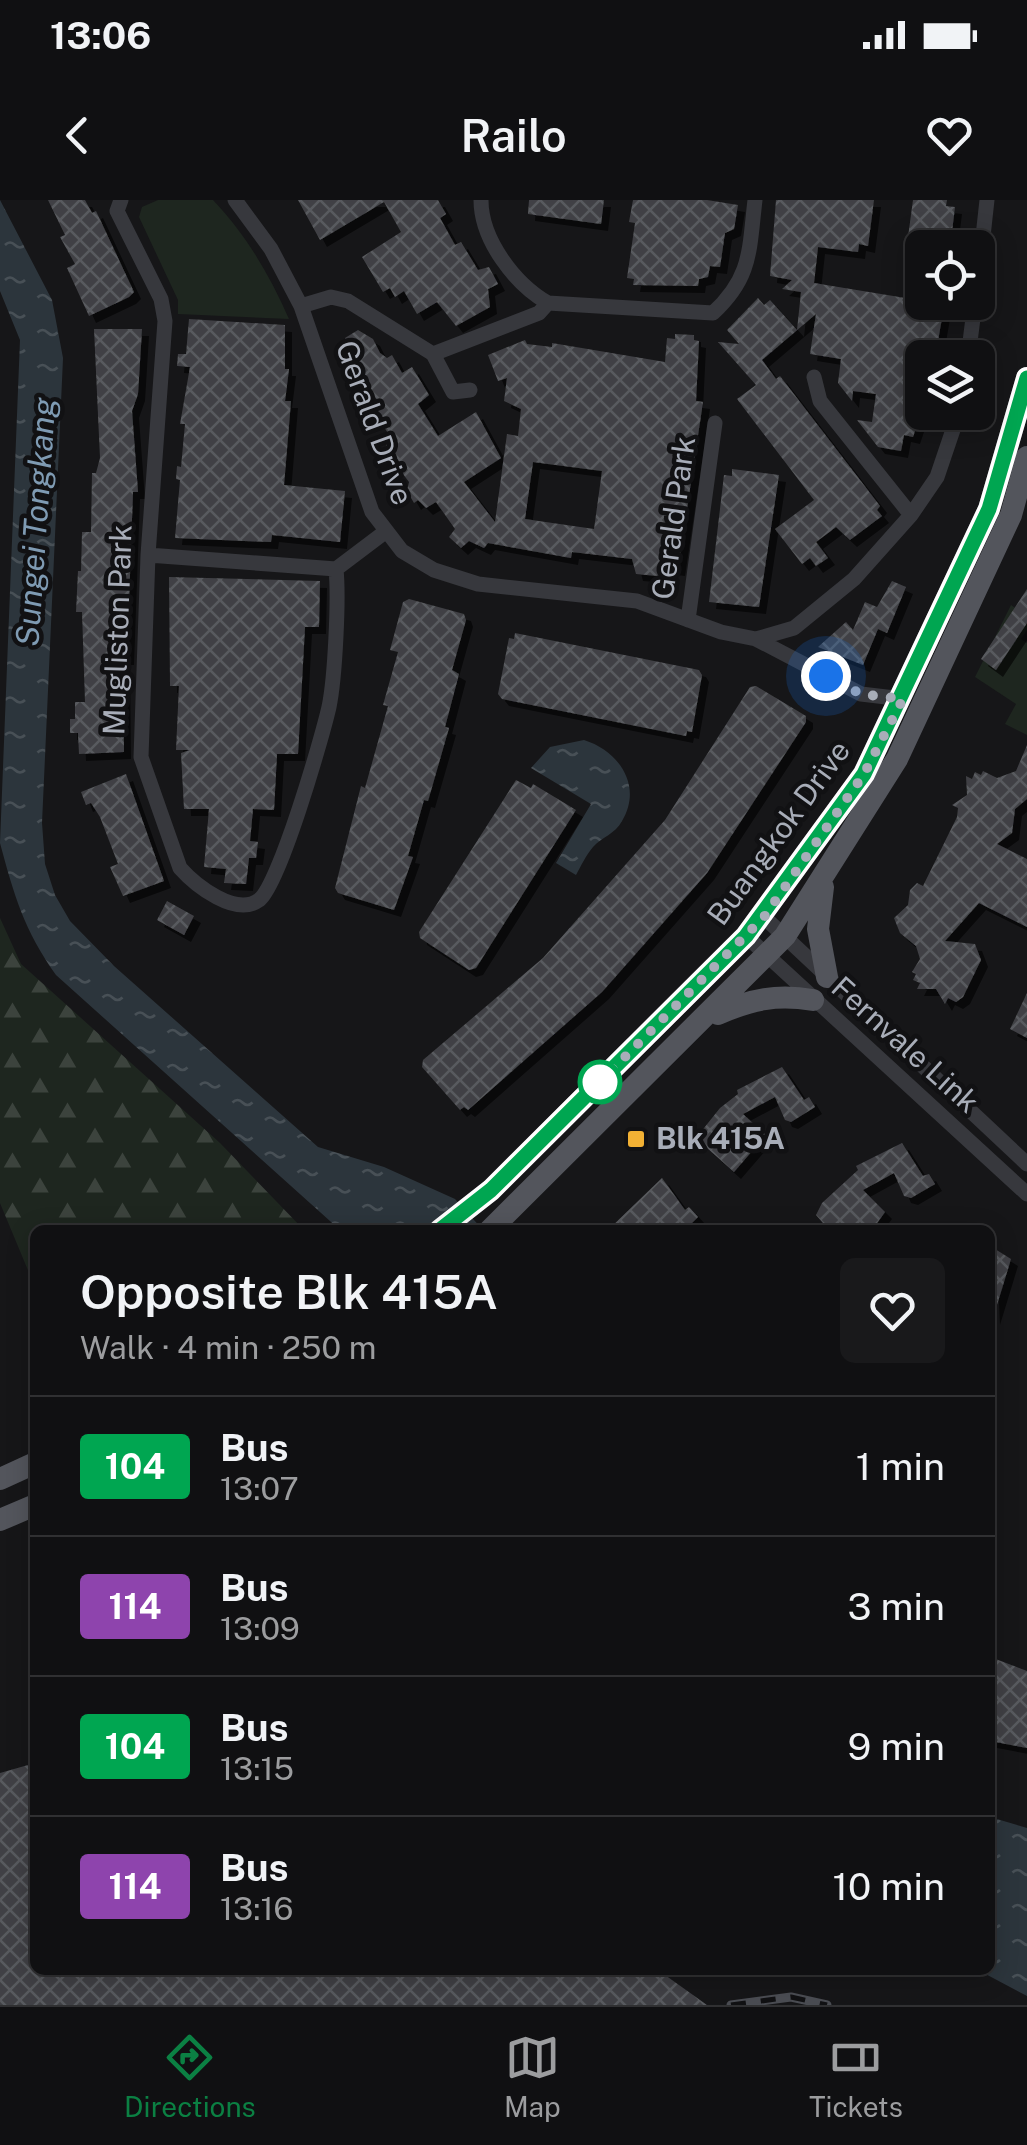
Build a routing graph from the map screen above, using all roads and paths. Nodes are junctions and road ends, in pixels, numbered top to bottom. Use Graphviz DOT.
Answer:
graph roads {
  1 [pos="121,200"];
  2 [pos="235,200"];
  3 [pos="480,200"];
  4 [pos="755,200"];
  5 [pos="988,200"];
  6 [pos="984,230"];
  7 [pos="548,303"];
  8 [pos="301,306"];
  9 [pos="433,354"];
  10 [pos="814,377"];
  11 [pos="1027,378"];
  12 [pos="470,390"];
  13 [pos="715,423"];
  14 [pos="953,430"];
  15 [pos="1027,458"];
  16 [pos="911,515"];
  17 [pos="385,532"];
  18 [pos="148,554"];
  19 [pos="336,569"];
  20 [pos="688,620"];
  21 [pos="756,639"];
  22 [pos="903,699"];
  23 [pos="824,878"];
  24 [pos="764,917"];
  25 [pos="746,936"];
  26 [pos="785,936"];
  27 [pos="768,958"];
  28 [pos="827,976"];
  29 [pos="813,1000"];
  30 [pos="706,1019"];
  31 [pos="1027,1164"];
  32 [pos="1027,1194"];
  33 [pos="446,1225"];
  34 [pos="496,1225"];
  35 [pos="30,1464"];
  36 [pos="0,1479"];
  37 [pos="30,1507"];
  38 [pos="0,1520"];
  1 -- 18 [label="street, Mugliston Park"];
  2 -- 8 [label="street, Gerald Drive"];
  3 -- 7 [label="street"];
  4 -- 7 [label="street"];
  5 -- 6 [label="street"];
  7 -- 9 [label="street"];
  8 -- 9 [label="street"];
  8 -- 17 [label="street, Gerald Drive"];
  9 -- 12 [label="street"];
  10 -- 16 [label="street"];
  11 -- 22 [label="main road, Buangkok Drive"];
  13 -- 20 [label="street, Gerald Park"];
  14 -- 16 [label="street"];
  15 -- 23 [label="main road, Buangkok Drive"];
  16 -- 21 [label="street"];
  17 -- 19 [label="street"];
  17 -- 20 [label="street, Gerald Drive"];
  18 -- 19 [label="street"];
  18 -- 19 [label="street, Mugliston Park"];
  20 -- 21 [label="street, Gerald Drive"];
  21 -- 22 [label="street, Gerald Drive"];
  22 -- 24 [label="main road, Buangkok Drive"];
  23 -- 26 [label="main road, Buangkok Drive"];
  23 -- 28 [label="main road"];
  24 -- 25 [label="main road, Buangkok Drive"];
  24 -- 26 [label="street, Fernvale Link"];
  25 -- 27 [label="street, Fernvale Link"];
  25 -- 33 [label="main road, Buangkok Drive"];
  26 -- 27 [label="main road, Buangkok Drive"];
  26 -- 28 [label="street, Fernvale Link"];
  27 -- 29 [label="street, Fernvale Link"];
  27 -- 30 [label="main road, Buangkok Drive"];
  28 -- 31 [label="street, Fernvale Link"];
  29 -- 30 [label="main road"];
  29 -- 32 [label="street, Fernvale Link"];
  30 -- 34 [label="main road, Buangkok Drive"];
  35 -- 36 [label="main road"];
  37 -- 38 [label="main road"];
}
